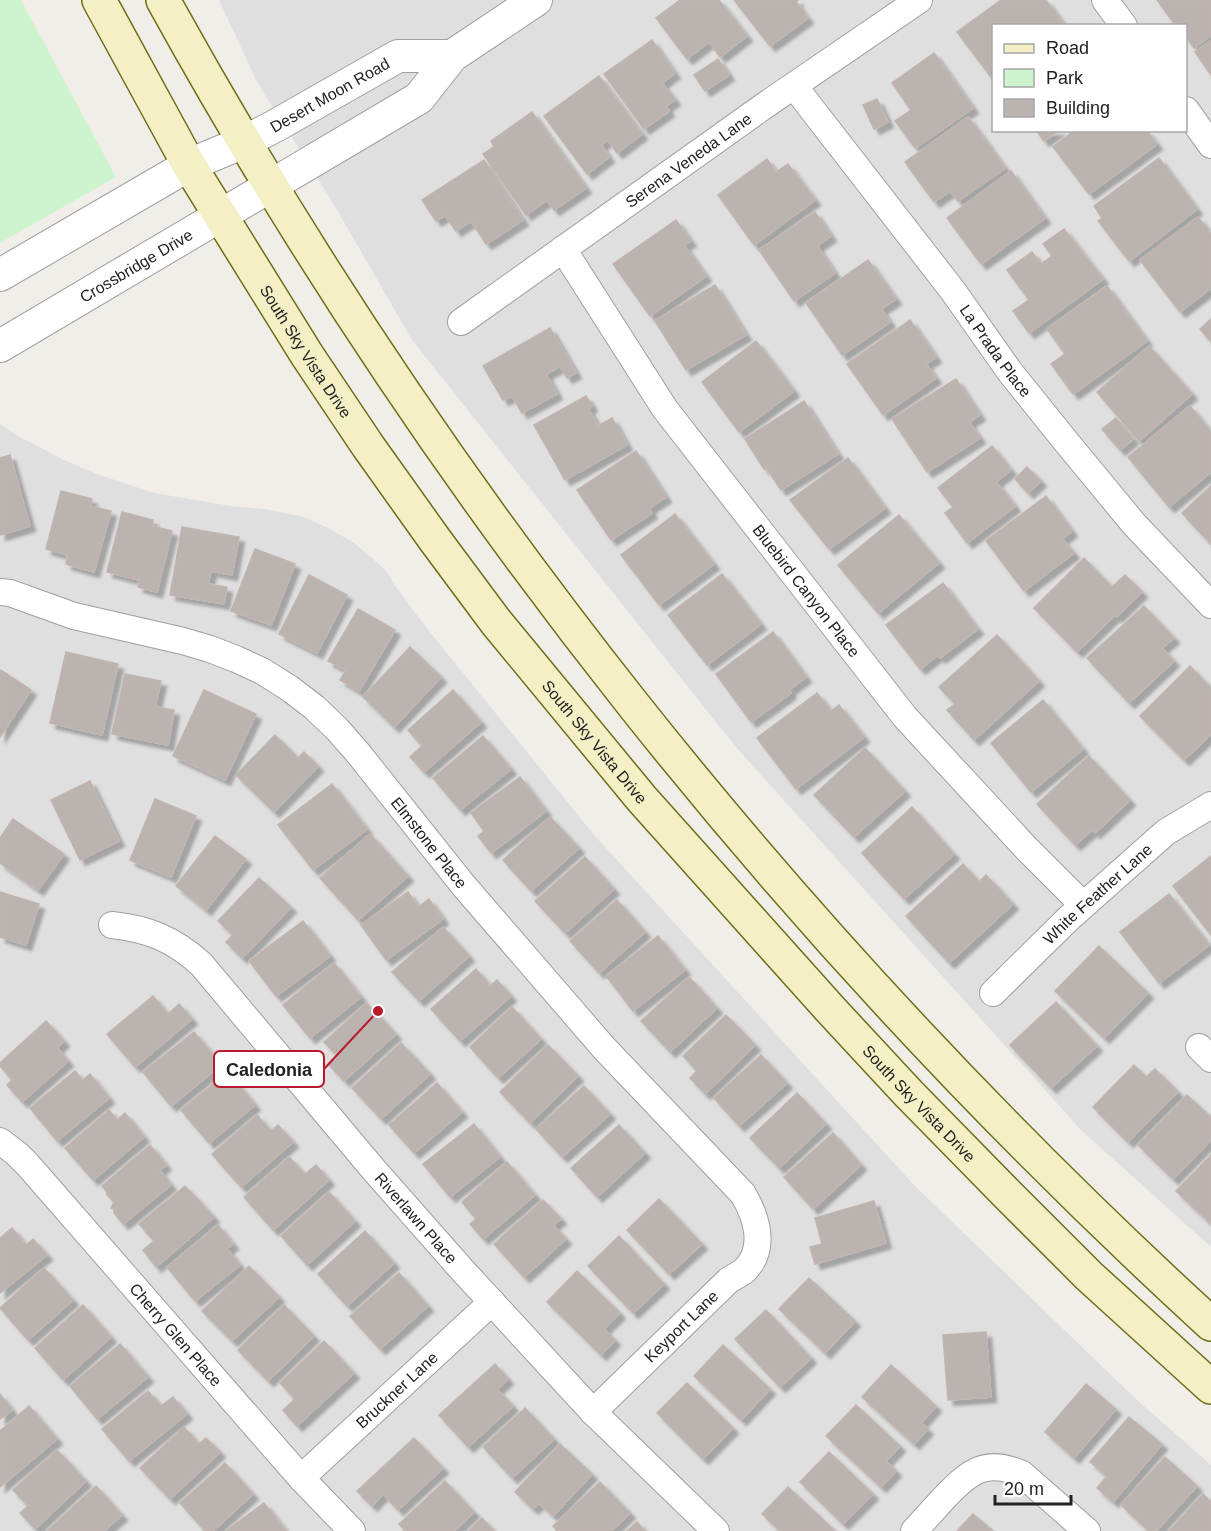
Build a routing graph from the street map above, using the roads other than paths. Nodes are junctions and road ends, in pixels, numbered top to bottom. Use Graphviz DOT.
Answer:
graph roads {
  1 [pos="99,0"];
  2 [pos="163,0"];
  3 [pos="536,0"];
  4 [pos="919,0"];
  5 [pos="1105,0"];
  6 [pos="1123,24"];
  7 [pos="452,56"];
  8 [pos="794,86"];
  9 [pos="1187,113"];
  10 [pos="244,142"];
  11 [pos="1211,145"];
  12 [pos="189,165"];
  13 [pos="270,185"];
  14 [pos="220,214"];
  15 [pos="563,249"];
  16 [pos="0,276"];
  17 [pos="461,322"];
  18 [pos="0,346"];
  19 [pos="0,592"];
  20 [pos="1211,605"];
  21 [pos="1211,805"];
  22 [pos="1083,905"];
  23 [pos="112,924"];
  24 [pos="993,993"];
  25 [pos="0,1141"];
  26 [pos="758,1235"];
  27 [pos="492,1302"];
  28 [pos="1211,1323"];
  29 [pos="1211,1387"];
  30 [pos="593,1412"];
  31 [pos="301,1478"];
  32 [pos="352,1531"];
  33 [pos="716,1531"];
  34 [pos="914,1531"];
  35 [pos="1087,1531"];
  1 -- 12 [label="main road, South Sky Vista Drive"];
  2 -- 10 [label="main road"];
  3 -- 7 [label="street"];
  4 -- 8 [label="street, Serena Veneda Lane"];
  5 -- 6 [label="street"];
  7 -- 10 [label="street, Desert Moon Road"];
  7 -- 13 [label="street"];
  8 -- 15 [label="street, Serena Veneda Lane"];
  8 -- 20 [label="street, La Prada Place"];
  9 -- 11 [label="street"];
  10 -- 12 [label="street"];
  10 -- 13 [label="main road"];
  12 -- 14 [label="main road, South Sky Vista Drive"];
  12 -- 16 [label="street"];
  13 -- 14 [label="street, Crossbridge Drive"];
  13 -- 28 [label="main road"];
  14 -- 18 [label="street, Crossbridge Drive"];
  14 -- 29 [label="main road, South Sky Vista Drive"];
  15 -- 17 [label="street, Serena Veneda Lane"];
  15 -- 22 [label="street, Bluebird Canyon Place"];
  19 -- 26 [label="street, Elmstone Place"];
  21 -- 22 [label="street, White Feather Lane"];
  22 -- 24 [label="street, White Feather Lane"];
  23 -- 27 [label="street, Riverlawn Place"];
  25 -- 31 [label="street, Cherry Glen Place"];
  26 -- 30 [label="street, Keyport Lane"];
  27 -- 30 [label="street, Riverlawn Place"];
  27 -- 31 [label="street, Bruckner Lane"];
  30 -- 33 [label="street, Riverlawn Place"];
  31 -- 32 [label="street, Cherry Glen Place"];
  34 -- 35 [label="street"];
}
